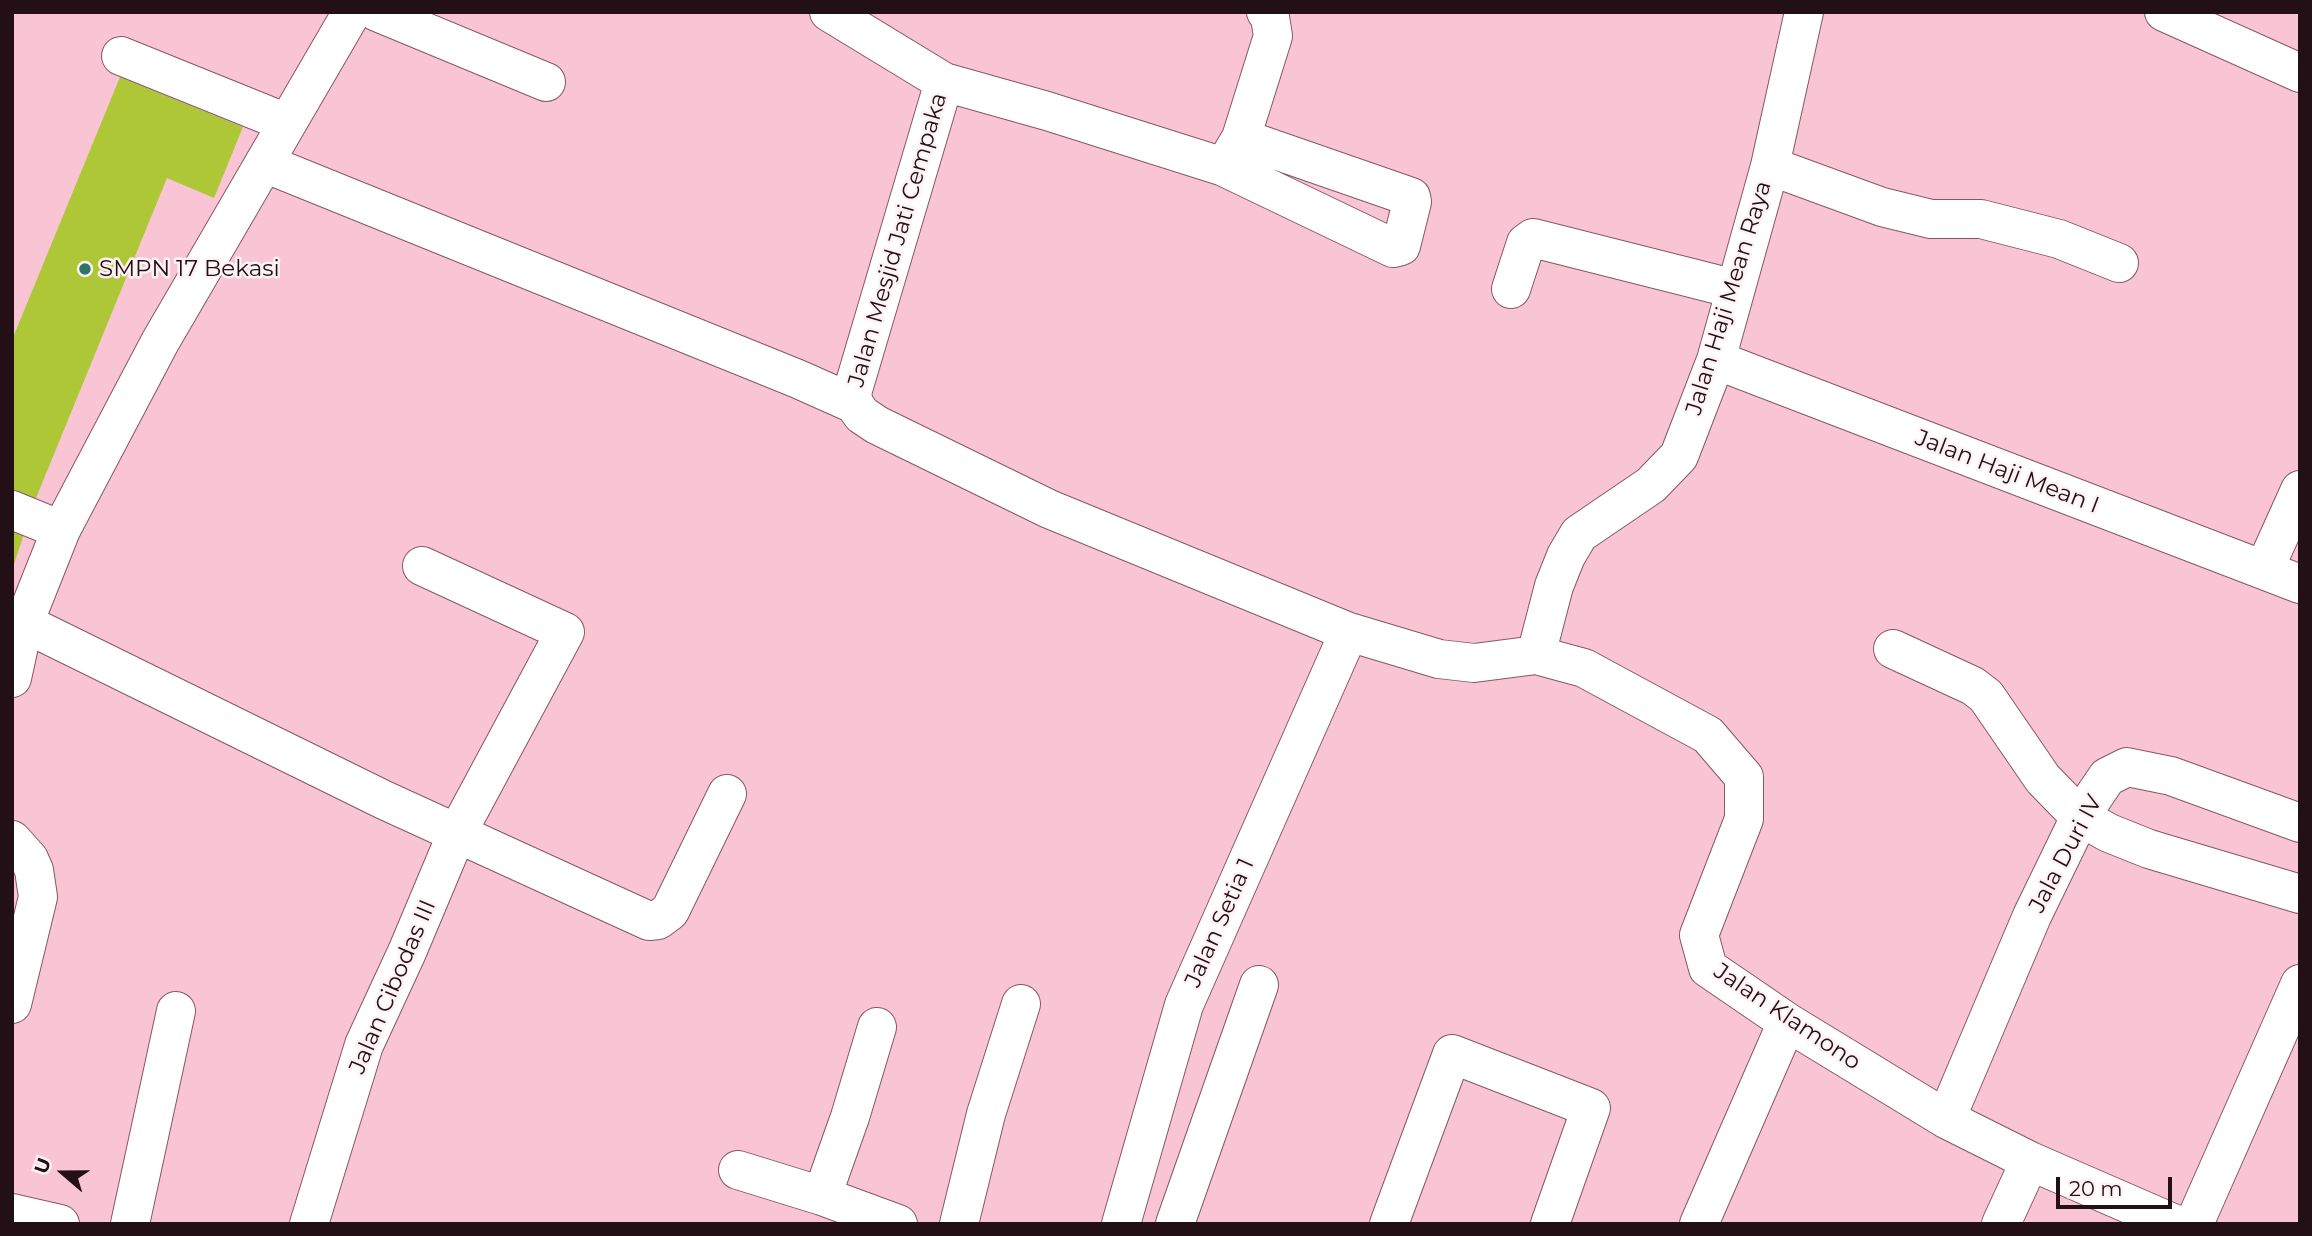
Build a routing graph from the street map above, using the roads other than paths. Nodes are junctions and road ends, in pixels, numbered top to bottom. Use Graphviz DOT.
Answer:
graph roads {
  1 [pos="352,12"];
  2 [pos="377,12"];
  3 [pos="829,12"];
  4 [pos="1266,12"];
  5 [pos="1804,12"];
  6 [pos="2164,12"];
  7 [pos="121,56"];
  8 [pos="2300,73"];
  9 [pos="546,82"];
  10 [pos="944,82"];
  11 [pos="288,122"];
  12 [pos="264,163"];
  13 [pos="1770,166"];
  14 [pos="2119,263"];
  15 [pos="1511,289"];
  16 [pos="1735,289"];
  17 [pos="1716,359"];
  18 [pos="854,404"];
  19 [pos="2300,490"];
  20 [pos="12,510"];
  21 [pos="61,530"];
  22 [pos="422,566"];
  23 [pos="2264,570"];
  24 [pos="2300,584"];
  25 [pos="24,623"];
  26 [pos="1349,632"];
  27 [pos="1893,649"];
  28 [pos="1535,655"];
  29 [pos="12,678"];
  30 [pos="727,794"];
  31 [pos="2080,817"];
  32 [pos="2300,822"];
  33 [pos="457,833"];
  34 [pos="12,840"];
  35 [pos="2300,894"];
  36 [pos="2300,984"];
  37 [pos="1258,985"];
  38 [pos="12,1004"];
  39 [pos="1021,1004"];
  40 [pos="176,1011"];
  41 [pos="1787,1022"];
  42 [pos="877,1027"];
  43 [pos="1946,1119"];
  44 [pos="2030,1161"];
  45 [pos="738,1170"];
  46 [pos="822,1196"];
  47 [pos="12,1213"];
  48 [pos="60,1224"];
  49 [pos="130,1224"];
  50 [pos="309,1224"];
  51 [pos="898,1224"];
  52 [pos="959,1224"];
  53 [pos="1121,1224"];
  54 [pos="1175,1224"];
  55 [pos="1389,1224"];
  56 [pos="1550,1224"];
  57 [pos="1699,1224"];
  58 [pos="2001,1224"];
  59 [pos="2175,1224"];
  60 [pos="2194,1224"];
  1 -- 11 [label="street"];
  2 -- 9 [label="street"];
  3 -- 10 [label="street, Jalan Mesjid Jati Cempaka"];
  4 -- 10 [label="street"];
  5 -- 13 [label="street, Jalan Haji Mean Raya"];
  6 -- 8 [label="street"];
  7 -- 11 [label="street"];
  10 -- 18 [label="street, Jalan Mesjid Jati Cempaka"];
  11 -- 12 [label="street"];
  12 -- 18 [label="street"];
  12 -- 21 [label="street"];
  13 -- 14 [label="street"];
  13 -- 16 [label="street, Jalan Haji Mean Raya"];
  15 -- 16 [label="street"];
  16 -- 17 [label="street, Jalan Haji Mean Raya"];
  17 -- 23 [label="street, Jalan Haji Mean I"];
  17 -- 28 [label="street, Jalan Haji Mean Raya"];
  18 -- 26 [label="street, Jalan Mesjid Jati Cempaka"];
  19 -- 23 [label="street"];
  20 -- 21 [label="street"];
  21 -- 25 [label="street"];
  22 -- 33 [label="street, Jalan Cibodas III"];
  23 -- 24 [label="street, Jalan Haji Mean I"];
  25 -- 29 [label="street"];
  25 -- 33 [label="street"];
  26 -- 28 [label="street, Jalan Klamono"];
  26 -- 53 [label="street, Jalan Setia 1"];
  27 -- 31 [label="street"];
  28 -- 41 [label="street, Jalan Klamono"];
  30 -- 33 [label="street"];
  31 -- 32 [label="street, Jala Duri IV"];
  31 -- 35 [label="street"];
  31 -- 43 [label="street, Jala Duri IV"];
  33 -- 50 [label="street, Jalan Cibodas III"];
  34 -- 38 [label="street"];
  36 -- 60 [label="street"];
  37 -- 54 [label="street"];
  39 -- 52 [label="street"];
  40 -- 49 [label="street"];
  41 -- 43 [label="street, Jalan Klamono"];
  41 -- 57 [label="street"];
  42 -- 46 [label="street"];
  43 -- 44 [label="street, Jalan Klamono"];
  44 -- 58 [label="street"];
  44 -- 59 [label="street, Jalan Klamono"];
  45 -- 46 [label="street"];
  46 -- 51 [label="street"];
  47 -- 48 [label="street"];
  55 -- 56 [label="street"];
}
